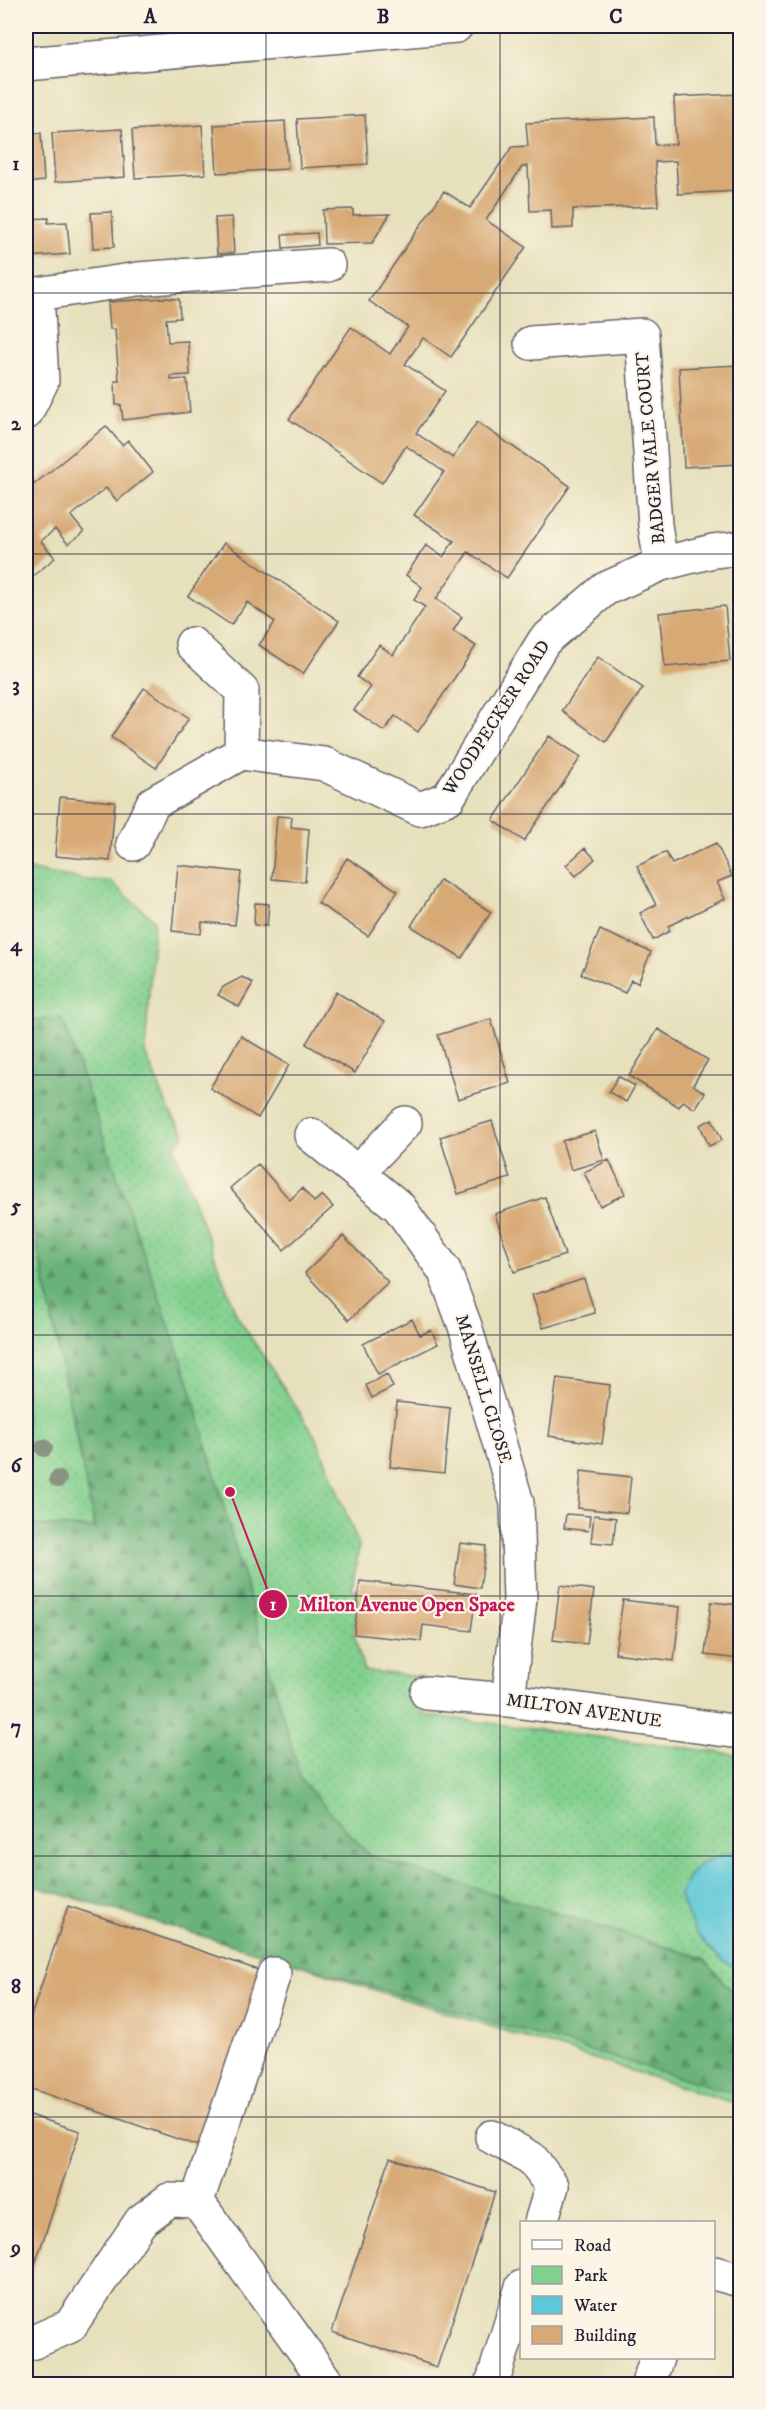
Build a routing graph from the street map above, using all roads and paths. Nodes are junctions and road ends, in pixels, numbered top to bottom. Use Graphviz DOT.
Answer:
graph roads {
  1 [pos="456,26"];
  2 [pos="26,64"];
  3 [pos="328,265"];
  4 [pos="531,343"];
  5 [pos="26,413"];
  6 [pos="741,548"];
  7 [pos="661,564"];
  8 [pos="192,644"];
  9 [pos="241,753"];
  10 [pos="133,844"];
  11 [pos="405,1123"];
  12 [pos="311,1135"];
  13 [pos="358,1172"];
  14 [pos="428,1693"];
  15 [pos="508,1700"];
  16 [pos="741,1732"];
  17 [pos="274,1974"];
  18 [pos="492,2138"];
  19 [pos="197,2201"];
  20 [pos="542,2221"];
  21 [pos="715,2273"];
  22 [pos="741,2280"];
  23 [pos="520,2294"];
  24 [pos="26,2342"];
  25 [pos="657,2359"];
  26 [pos="328,2385"];
  27 [pos="492,2385"];
  28 [pos="648,2385"];
  1 -- 2 [label="street"];
  3 -- 5 [label="street"];
  4 -- 7 [label="street, BADGER VALE COURT"];
  6 -- 7 [label="street, WOODPECKER ROAD"];
  7 -- 9 [label="street, WOODPECKER ROAD"];
  8 -- 9 [label="street"];
  9 -- 10 [label="street"];
  11 -- 13 [label="street"];
  12 -- 13 [label="street, MANSELL CLOSE"];
  13 -- 15 [label="street, MANSELL CLOSE"];
  14 -- 15 [label="street, MILTON AVENUE"];
  15 -- 16 [label="street, MILTON AVENUE"];
  17 -- 19 [label="street"];
  18 -- 20 [label="street"];
  19 -- 24 [label="street"];
  19 -- 26 [label="street"];
  21 -- 22 [label="street"];
  23 -- 27 [label="street"];
  25 -- 28 [label="street"];
}
